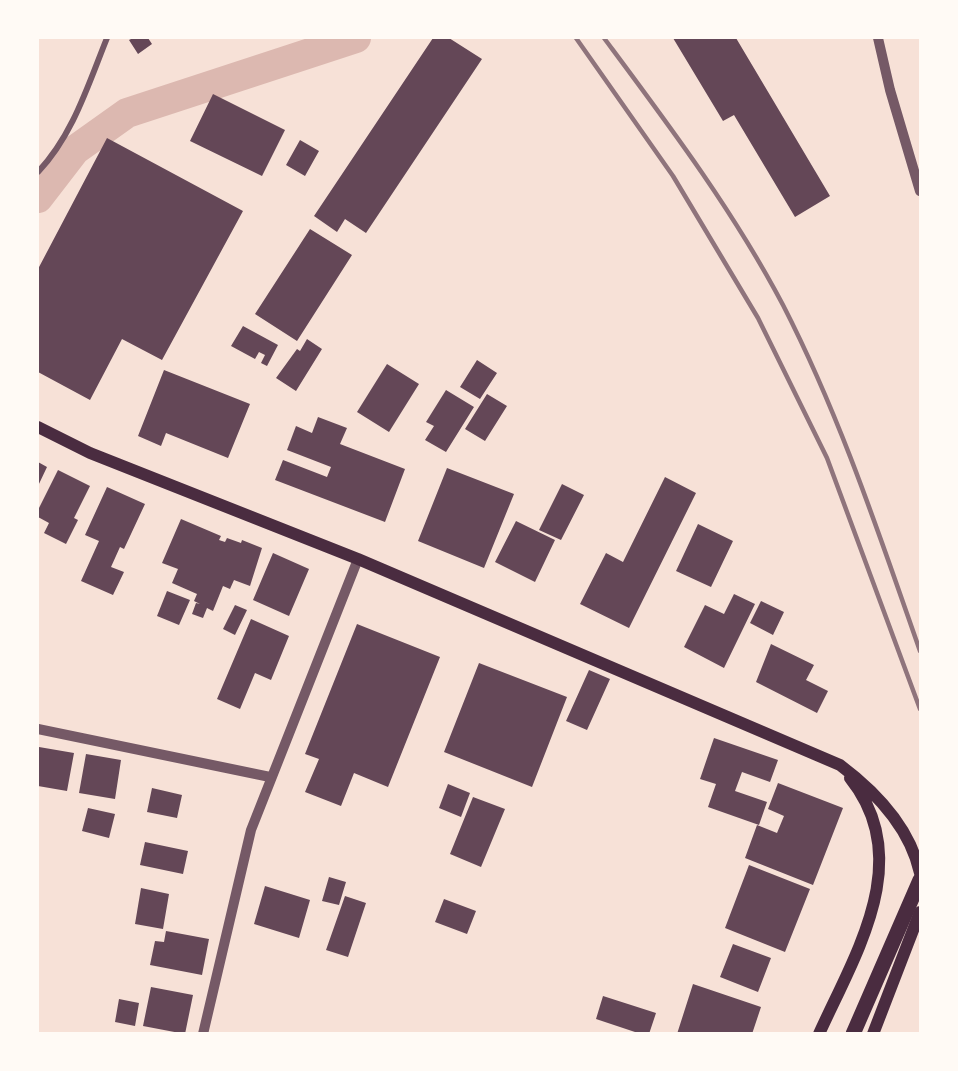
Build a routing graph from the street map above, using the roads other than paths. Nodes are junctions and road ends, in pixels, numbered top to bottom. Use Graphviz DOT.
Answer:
graph roads {
  1 [pos="107,38"];
  2 [pos="878,38"];
  3 [pos="38,172"];
  4 [pos="921,191"];
  5 [pos="38,427"];
  6 [pos="358,560"];
  7 [pos="38,729"];
  8 [pos="840,765"];
  9 [pos="270,777"];
  10 [pos="921,873"];
  11 [pos="921,880"];
  12 [pos="921,912"];
  13 [pos="203,1034"];
  14 [pos="819,1034"];
  15 [pos="854,1034"];
  16 [pos="873,1034"];
  1 -- 3 [label="street"];
  2 -- 4 [label="street"];
  5 -- 6 [label="main road"];
  6 -- 8 [label="main road"];
  6 -- 9 [label="street"];
  7 -- 9 [label="street"];
  8 -- 10 [label="main road"];
  8 -- 14 [label="main road"];
  9 -- 13 [label="street"];
  11 -- 15 [label="main road"];
  12 -- 16 [label="main road"];
}
